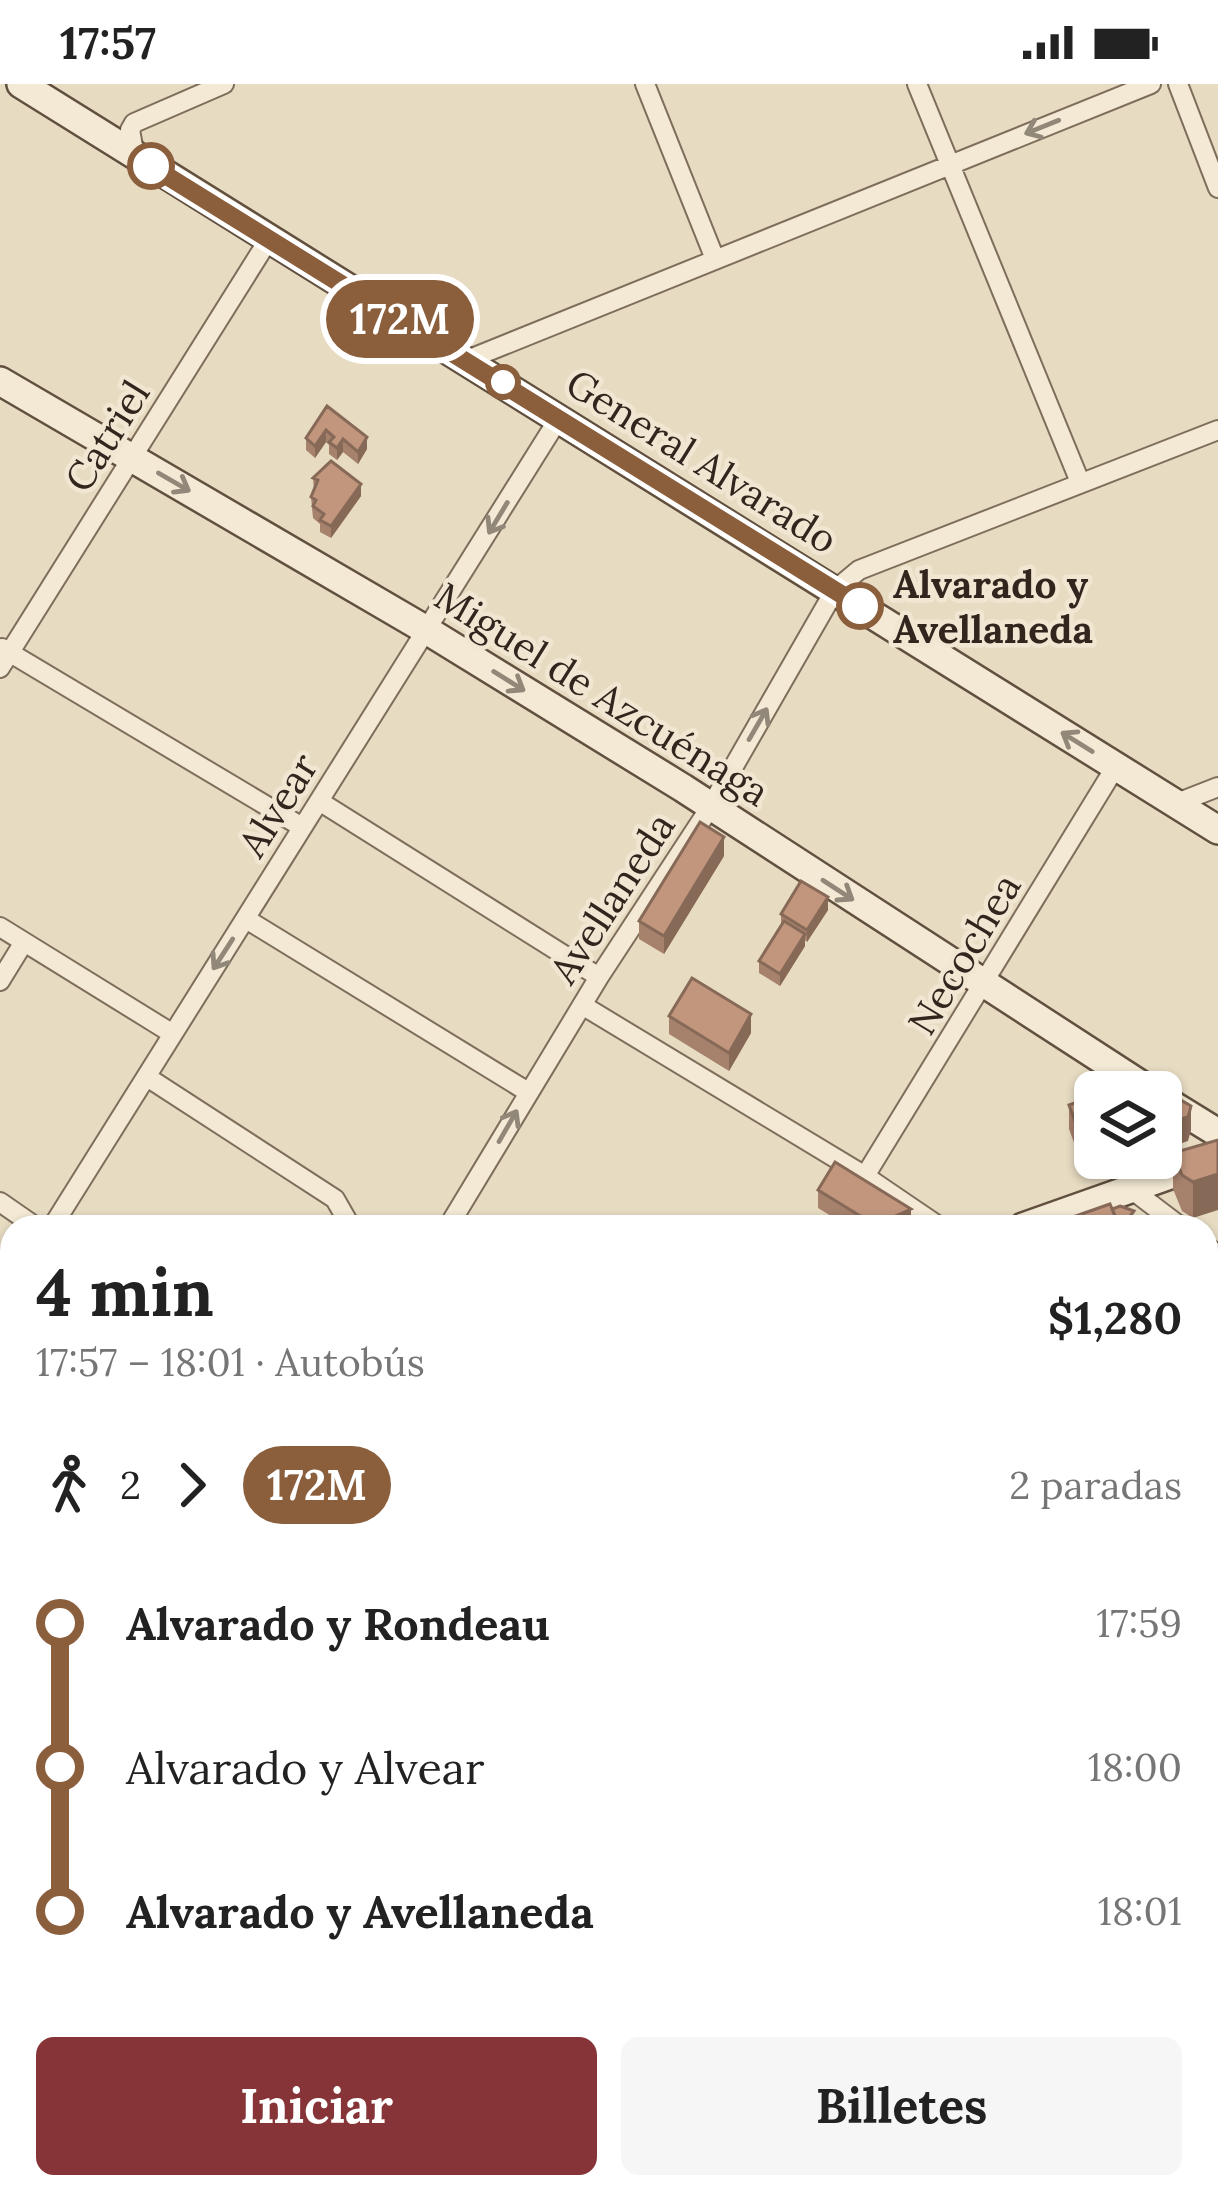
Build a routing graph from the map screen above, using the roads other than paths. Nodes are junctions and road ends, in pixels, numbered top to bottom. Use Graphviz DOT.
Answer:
graph roads {
  1 [pos="21,84"];
  2 [pos="224,84"];
  3 [pos="646,84"];
  4 [pos="917,84"];
  5 [pos="1151,84"];
  6 [pos="1178,84"];
  7 [pos="135,157"];
  8 [pos="950,164"];
  9 [pos="1218,188"];
  10 [pos="269,238"];
  11 [pos="715,259"];
  12 [pos="467,360"];
  13 [pos="0,381"];
  14 [pos="559,418"];
  15 [pos="1218,430"];
  16 [pos="134,458"];
  17 [pos="1080,482"];
  18 [pos="835,590"];
  19 [pos="428,632"];
  20 [pos="3,656"];
  21 [pos="1116,766"];
  22 [pos="1218,787"];
  23 [pos="319,801"];
  24 [pos="1177,803"];
  25 [pos="711,806"];
  26 [pos="302,827"];
  27 [pos="1218,830"];
  28 [pos="246,919"];
  29 [pos="0,927"];
  30 [pos="24,942"];
  31 [pos="599,976"];
  32 [pos="0,981"];
  33 [pos="984,986"];
  34 [pos="582,1005"];
  35 [pos="173,1034"];
  36 [pos="1119,1071"];
  37 [pos="147,1077"];
  38 [pos="528,1092"];
  39 [pos="1182,1110"];
  40 [pos="1218,1133"];
  41 [pos="1218,1158"];
  42 [pos="866,1176"];
  43 [pos="1131,1189"];
  44 [pos="60,1215"];
  45 [pos="344,1215"];
  46 [pos="460,1215"];
  47 [pos="923,1215"];
  48 [pos="1057,1215"];
  49 [pos="1165,1215"];
  1 -- 7 [label="street, General Alvarado"];
  2 -- 7 [label="street"];
  3 -- 11 [label="street"];
  4 -- 8 [label="street"];
  5 -- 8 [label="street, one-way"];
  6 -- 9 [label="street"];
  7 -- 10 [label="street, General Alvarado"];
  8 -- 11 [label="street"];
  8 -- 17 [label="street"];
  10 -- 12 [label="street, General Alvarado"];
  10 -- 16 [label="street, Catriel"];
  11 -- 12 [label="street"];
  12 -- 14 [label="street, General Alvarado"];
  13 -- 16 [label="street, Miguel de Azcuénaga"];
  14 -- 18 [label="street, General Alvarado"];
  14 -- 19 [label="street, Alvear, one-way"];
  15 -- 17 [label="street, Avellaneda"];
  16 -- 19 [label="street, Miguel de Azcuénaga, one-way"];
  16 -- 20 [label="street, Catriel"];
  17 -- 18 [label="street, Avellaneda"];
  21 -- 18 [label="street, General Alvarado, one-way"];
  25 -- 18 [label="street, Avellaneda, one-way"];
  19 -- 23 [label="street, Alvear"];
  19 -- 25 [label="street, Miguel de Azcuénaga, one-way"];
  20 -- 26 [label="street"];
  21 -- 24 [label="street, General Alvarado"];
  21 -- 33 [label="street, Necochea"];
  22 -- 24 [label="street"];
  23 -- 26 [label="street, Alvear"];
  23 -- 31 [label="street"];
  24 -- 27 [label="street, General Alvarado"];
  25 -- 31 [label="street, Avellaneda"];
  25 -- 33 [label="street, Miguel de Azcuénaga, one-way"];
  26 -- 28 [label="street, Alvear"];
  28 -- 35 [label="street, Alvear, one-way"];
  28 -- 38 [label="street"];
  29 -- 30 [label="street"];
  30 -- 32 [label="street"];
  30 -- 35 [label="street"];
  31 -- 34 [label="street, Avellaneda"];
  33 -- 36 [label="street, Miguel de Azcuénaga"];
  33 -- 42 [label="street, Necochea"];
  34 -- 38 [label="street, Avellaneda"];
  34 -- 42 [label="street"];
  35 -- 37 [label="street, Alvear"];
  37 -- 44 [label="street, Alvear"];
  37 -- 45 [label="street"];
  46 -- 38 [label="street, Avellaneda, one-way"];
  39 -- 40 [label="street"];
  41 -- 43 [label="street"];
  42 -- 47 [label="street"];
  43 -- 48 [label="street"];
  43 -- 49 [label="street"];
}
